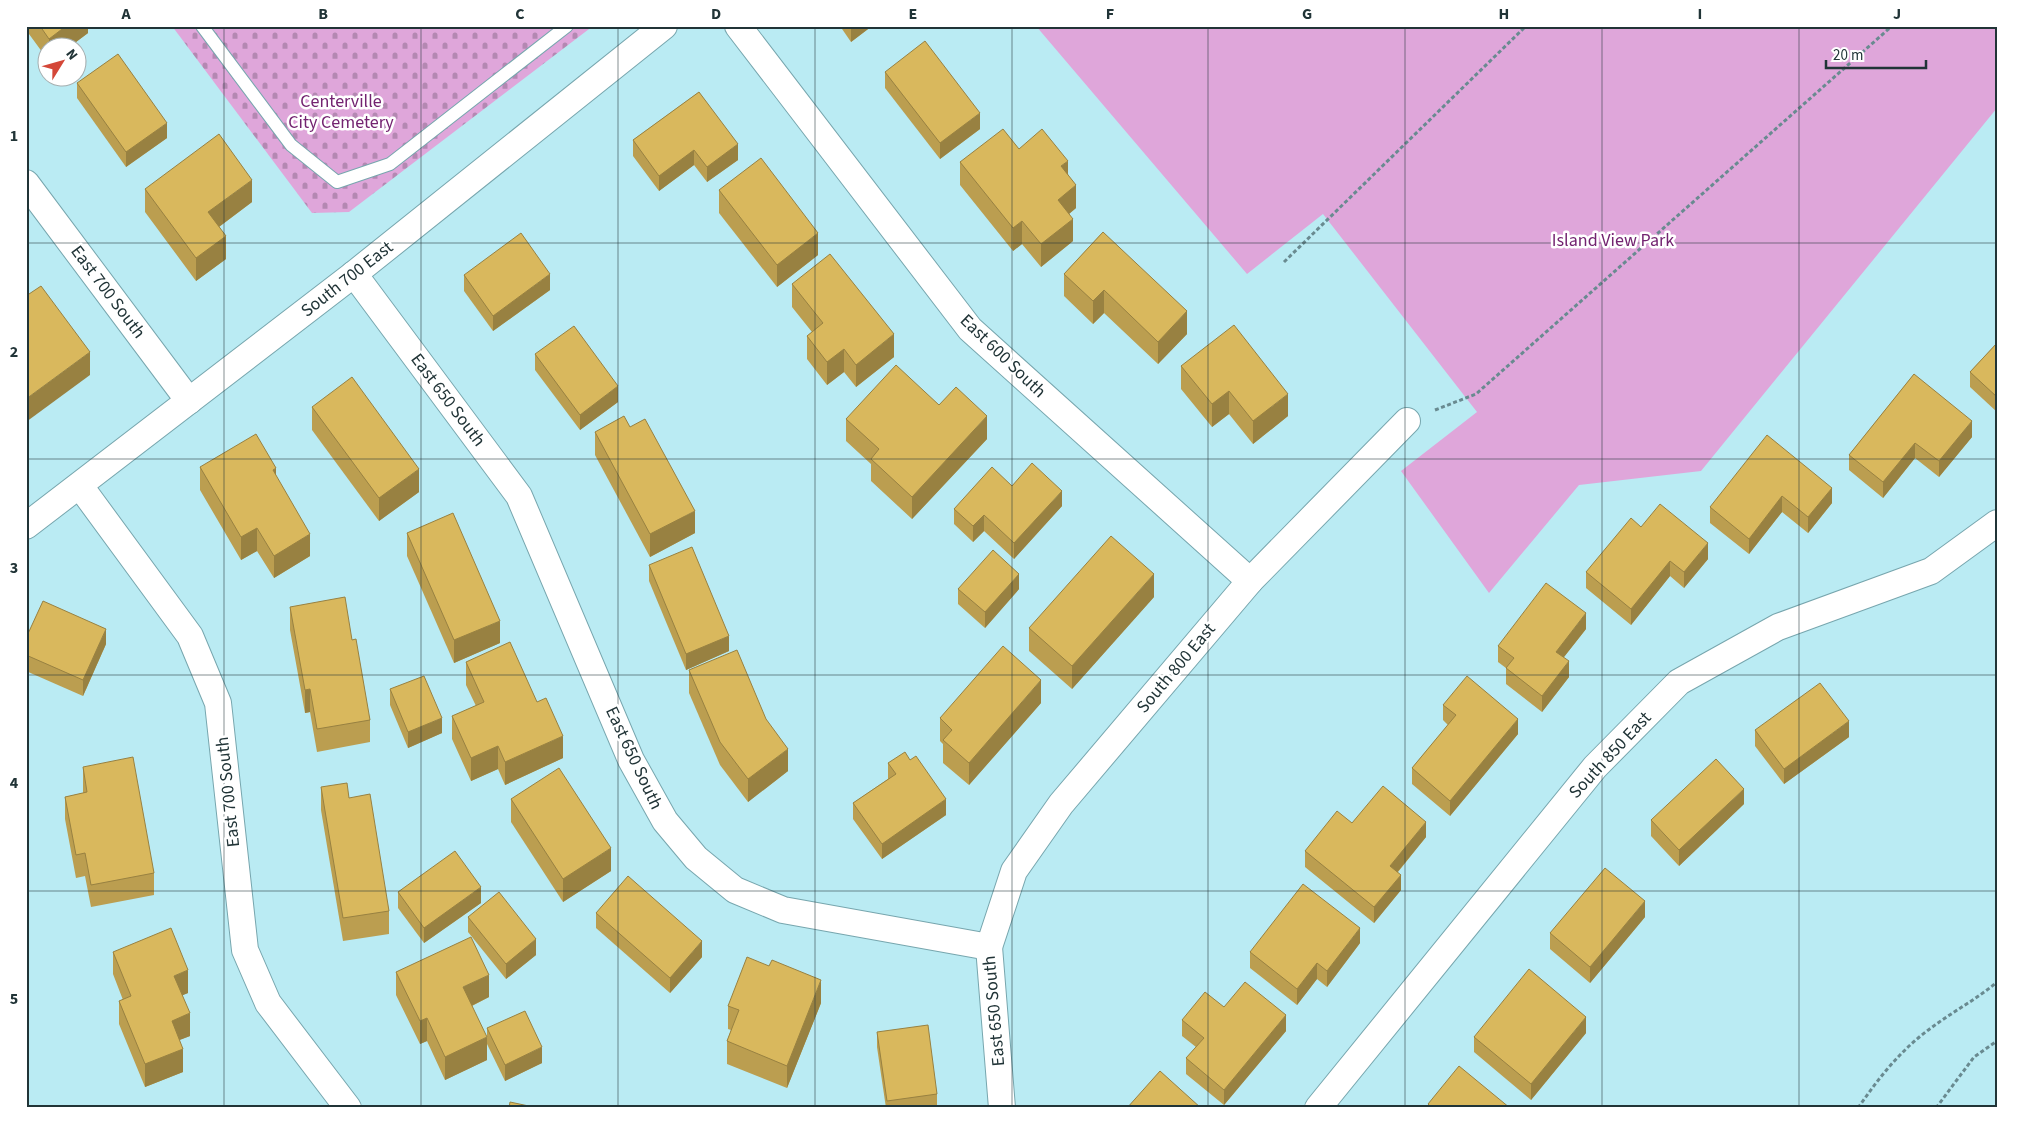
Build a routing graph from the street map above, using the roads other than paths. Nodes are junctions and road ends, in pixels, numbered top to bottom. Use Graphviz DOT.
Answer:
graph roads {
  1 [pos="202,26"];
  2 [pos="567,26"];
  3 [pos="664,26"];
  4 [pos="738,26"];
  5 [pos="26,183"];
  6 [pos="354,274"];
  7 [pos="189,401"];
  8 [pos="1407,421"];
  9 [pos="80,486"];
  10 [pos="1997,522"];
  11 [pos="26,526"];
  12 [pos="1250,581"];
  13 [pos="989,947"];
  14 [pos="348,1108"];
  15 [pos="1002,1108"];
  16 [pos="1318,1108"];
  1 -- 2 [label="lane"];
  3 -- 6 [label="street, South 700 East"];
  4 -- 12 [label="street, East 600 South"];
  5 -- 7 [label="street, East 700 South"];
  6 -- 7 [label="street, South 700 East"];
  6 -- 13 [label="street, East 650 South"];
  7 -- 9 [label="street, South 700 East"];
  8 -- 12 [label="street, South 800 East"];
  9 -- 11 [label="street, South 700 East"];
  9 -- 14 [label="street, East 700 South"];
  10 -- 16 [label="street, South 850 East"];
  12 -- 13 [label="street, South 800 East"];
  13 -- 15 [label="street, East 650 South"];
}
